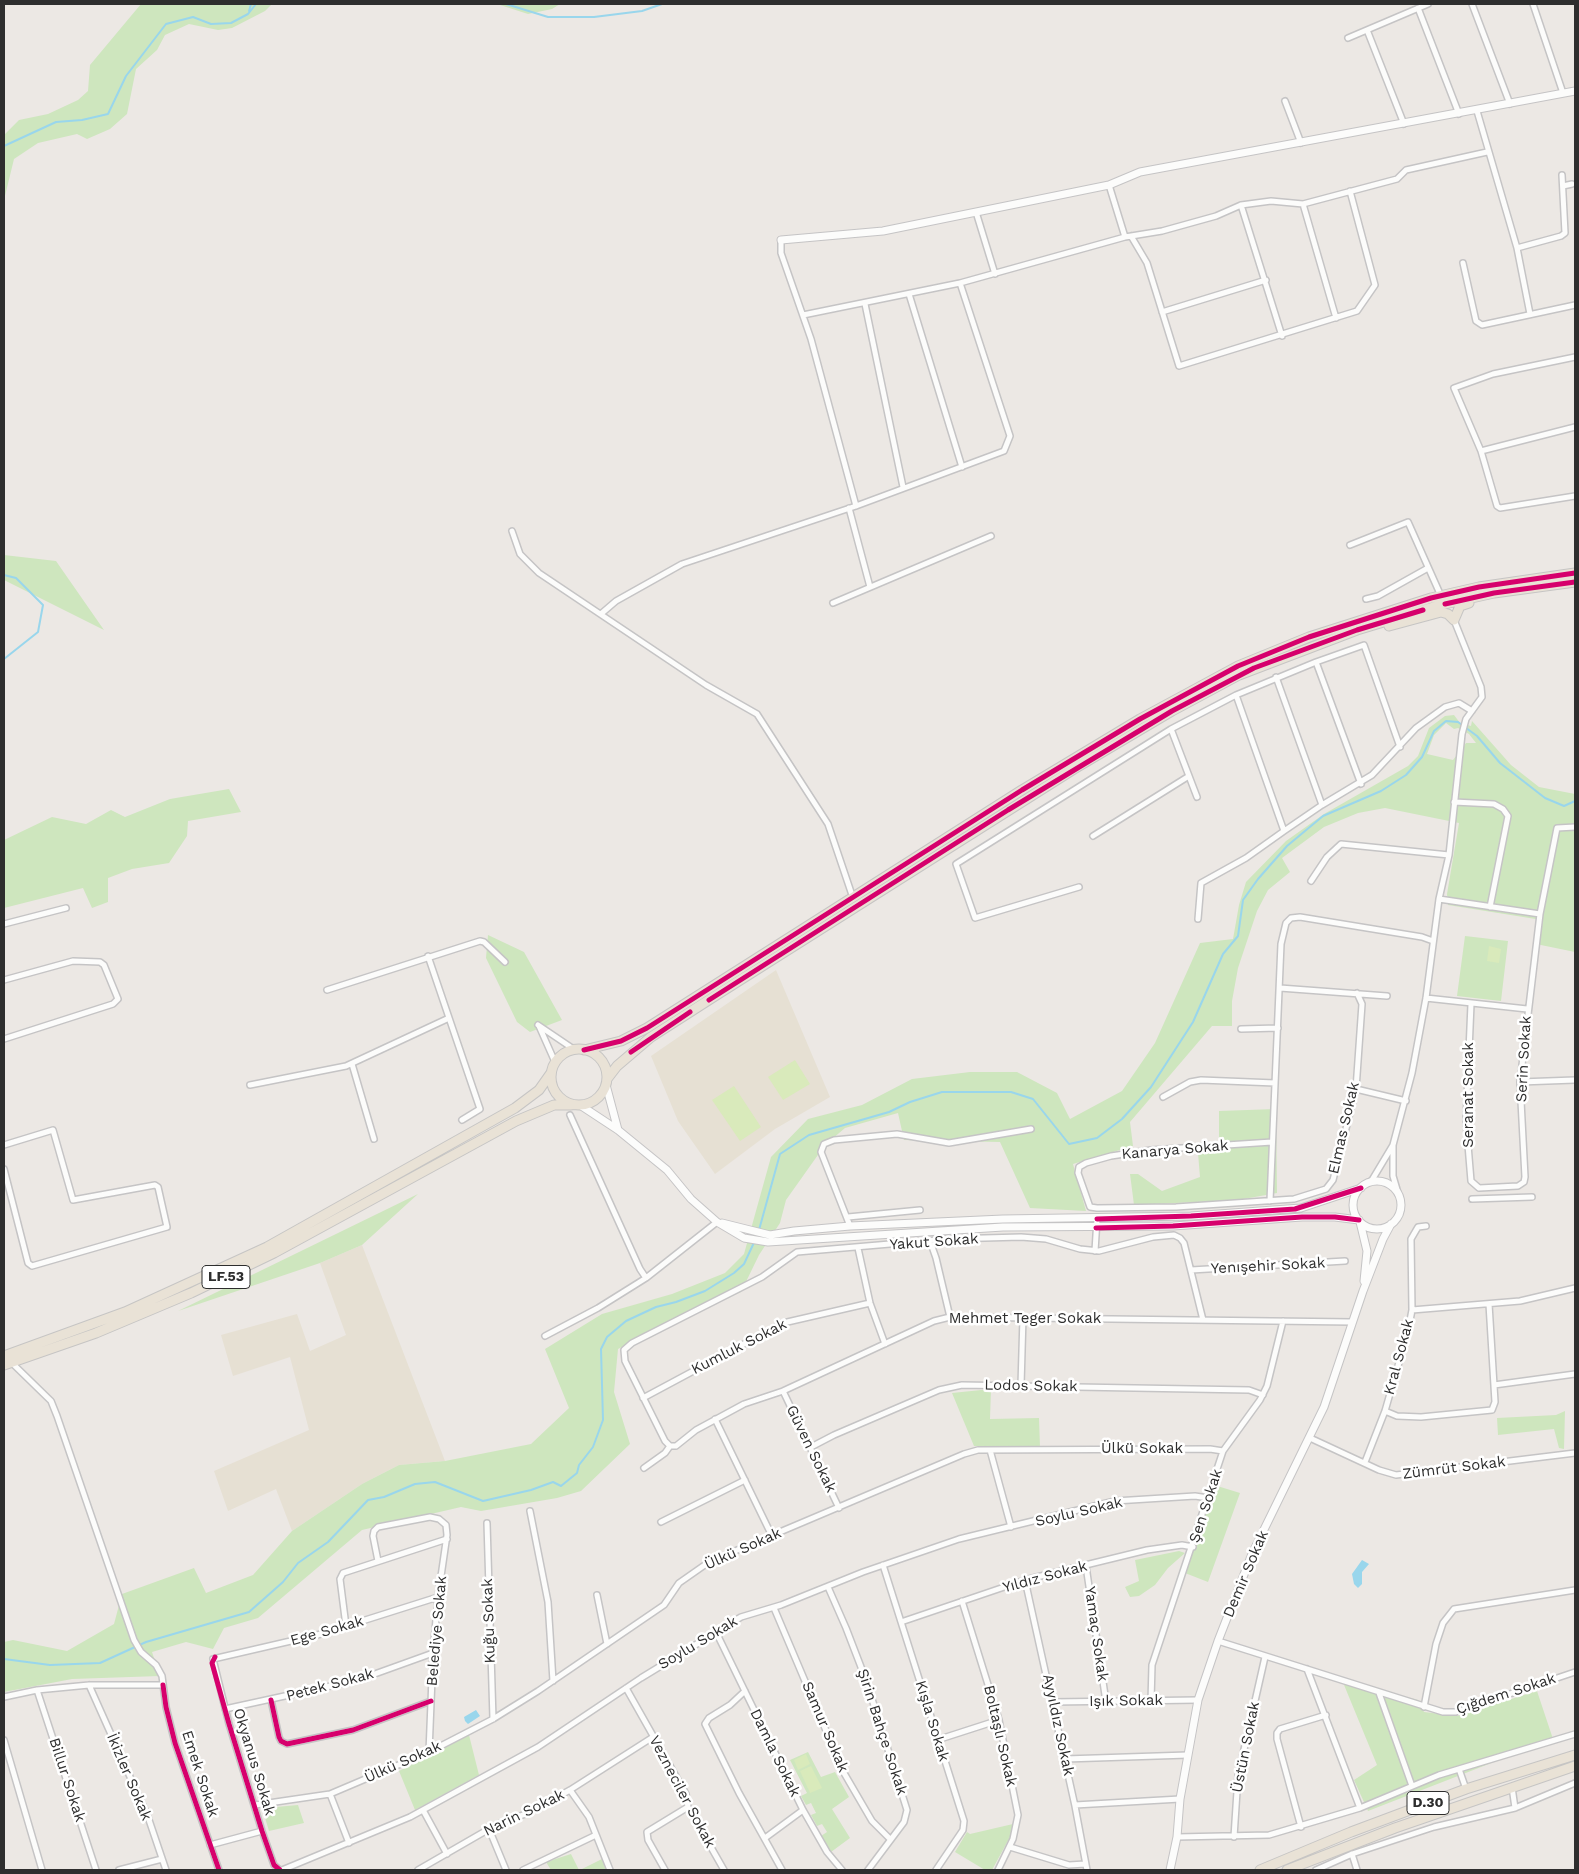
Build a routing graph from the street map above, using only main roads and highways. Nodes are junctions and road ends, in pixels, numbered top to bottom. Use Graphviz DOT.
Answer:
graph roads {
  1 [pos="1575,573"];
  2 [pos="1575,583"];
  3 [pos="1254,668"];
  4 [pos="579,1050"];
  5 [pos="551,1073"];
  6 [pos="606,1082"];
  7 [pos="576,1105"];
  8 [pos="4,1356"];
  9 [pos="8,1364"];
  10 [pos="1575,1755"];
  11 [pos="1575,1766"];
  12 [pos="1260,1870"];
  13 [pos="1288,1870"];
  1 -- 4 [label="highway"];
  2 -- 3 [label="highway, LF.53"];
  2 -- 3 [label="highway"];
  3 -- 6 [label="highway, LF.53"];
  4 -- 5 [label="highway, LF.53"];
  4 -- 6 [label="highway"];
  5 -- 7 [label="highway"];
  5 -- 8 [label="highway, LF.53"];
  6 -- 7 [label="highway, LF.53"];
  7 -- 9 [label="highway, LF.53"];
  10 -- 12 [label="highway, D.30"];
  11 -- 13 [label="highway, D.30"];
}
